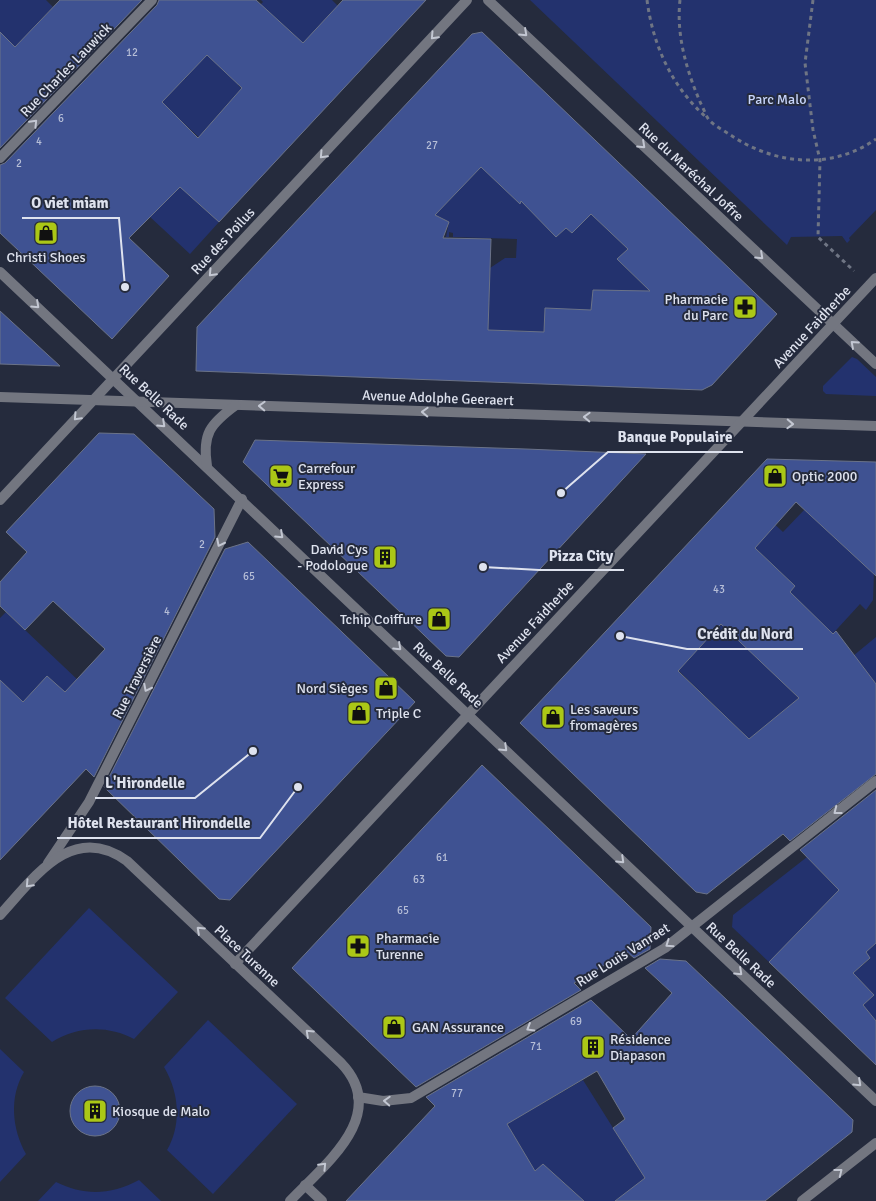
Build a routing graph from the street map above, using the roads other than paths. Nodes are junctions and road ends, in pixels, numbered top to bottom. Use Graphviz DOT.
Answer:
graph roads {
  1 [pos="152,0"];
  2 [pos="467,0"];
  3 [pos="488,0"];
  4 [pos="0,158"];
  5 [pos="0,272"];
  6 [pos="873,282"];
  7 [pos="832,324"];
  8 [pos="876,364"];
  9 [pos="114,378"];
  10 [pos="0,397"];
  11 [pos="93,400"];
  12 [pos="140,403"];
  13 [pos="236,406"];
  14 [pos="741,423"];
  15 [pos="876,426"];
  16 [pos="207,466"];
  17 [pos="242,499"];
  18 [pos="0,500"];
  19 [pos="469,714"];
  20 [pos="876,781"];
  21 [pos="48,863"];
  22 [pos="0,915"];
  23 [pos="692,928"];
  24 [pos="235,964"];
  25 [pos="358,1097"];
  26 [pos="876,1101"];
  27 [pos="876,1143"];
  28 [pos="305,1185"];
  29 [pos="290,1201"];
  30 [pos="322,1201"];
  31 [pos="802,1201"];
  4 -- 1 [label="street, Rue Charles Lauwick, one-way"];
  2 -- 9 [label="street, Rue des Poilus, one-way"];
  3 -- 7 [label="street, Rue du Maréchal Joffre, one-way"];
  5 -- 9 [label="street, Rue Belle Rade, one-way"];
  6 -- 7 [label="street, Avenue Faidherbe"];
  8 -- 7 [label="street, Rue du Maréchal Joffre, one-way"];
  7 -- 14 [label="street, Avenue Faidherbe"];
  9 -- 11 [label="street, Rue des Poilus"];
  9 -- 12 [label="street, Rue Belle Rade"];
  10 -- 11 [label="street, Avenue Adolphe Geeraert"];
  11 -- 12 [label="street, Avenue Adolphe Geeraert"];
  11 -- 18 [label="street, Rue des Poilus, one-way"];
  12 -- 13 [label="street, Avenue Adolphe Geeraert"];
  12 -- 16 [label="street, Rue Belle Rade, one-way"];
  14 -- 13 [label="street, Avenue Adolphe Geeraert, one-way"];
  13 -- 16 [label="street"];
  14 -- 15 [label="street, Avenue Adolphe Geeraert, one-way"];
  14 -- 19 [label="street, Avenue Faidherbe"];
  16 -- 17 [label="street, Rue Belle Rade"];
  17 -- 19 [label="street, Rue Belle Rade, one-way"];
  17 -- 21 [label="street, Rue Traversière, one-way"];
  19 -- 23 [label="street, Rue Belle Rade, one-way"];
  19 -- 24 [label="street, Avenue Faidherbe"];
  20 -- 23 [label="street, Rue Louis Vanraet, one-way"];
  21 -- 22 [label="street, Place Turenne, one-way"];
  24 -- 21 [label="street, Place Turenne, one-way"];
  23 -- 25 [label="street, Rue Louis Vanraet, one-way"];
  23 -- 26 [label="street, Rue Belle Rade, one-way"];
  25 -- 24 [label="street, Place Turenne, one-way"];
  28 -- 25 [label="street, Place Turenne, one-way"];
  31 -- 27 [label="street, one-way"];
  28 -- 29 [label="street, Place Turenne"];
  28 -- 30 [label="street"];
}
